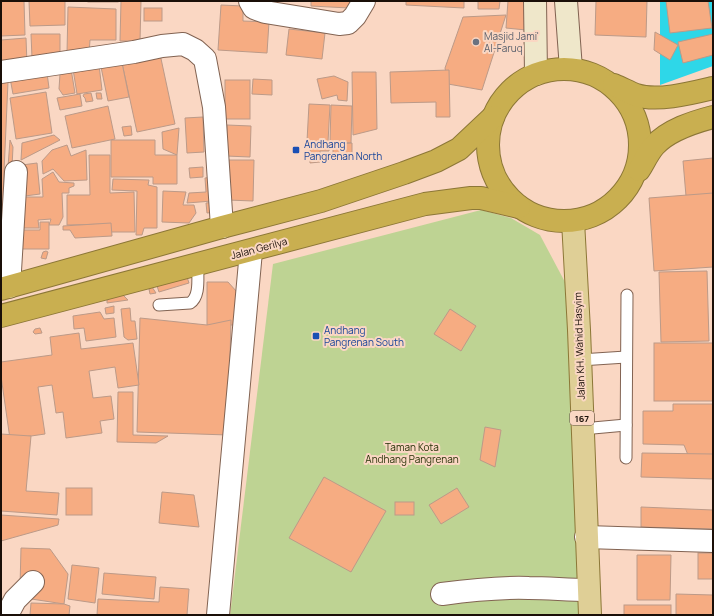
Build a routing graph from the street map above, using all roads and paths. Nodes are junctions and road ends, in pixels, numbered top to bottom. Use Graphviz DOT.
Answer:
graph roads {
  1 [pos="250,1"];
  2 [pos="364,1"];
  3 [pos="536,1"];
  4 [pos="566,1"];
  5 [pos="571,69"];
  6 [pos="1,72"];
  7 [pos="536,74"];
  8 [pos="606,81"];
  9 [pos="713,88"];
  10 [pos="493,117"];
  11 [pos="713,117"];
  12 [pos="16,172"];
  13 [pos="628,187"];
  14 [pos="519,207"];
  15 [pos="573,221"];
  16 [pos="222,227"];
  17 [pos="251,251"];
  18 [pos="198,264"];
  19 [pos="90,265"];
  20 [pos="5,288"];
  21 [pos="97,290"];
  22 [pos="627,295"];
  23 [pos="159,305"];
  24 [pos="1,316"];
  25 [pos="626,357"];
  26 [pos="580,360"];
  27 [pos="626,425"];
  28 [pos="582,429"];
  29 [pos="626,458"];
  30 [pos="586,537"];
  31 [pos="713,541"];
  32 [pos="33,582"];
  33 [pos="588,590"];
  34 [pos="442,594"];
  35 [pos="7,615"];
  36 [pos="218,615"];
  37 [pos="590,615"];
  1 -- 2 [label="street"];
  3 -- 7 [label="street"];
  4 -- 5 [label="street"];
  5 -- 7 [label="highway"];
  5 -- 8 [label="highway"];
  6 -- 16 [label="street"];
  7 -- 10 [label="highway"];
  8 -- 9 [label="highway"];
  8 -- 13 [label="highway"];
  10 -- 14 [label="highway"];
  10 -- 16 [label="highway"];
  11 -- 13 [label="highway"];
  12 -- 20 [label="street"];
  13 -- 15 [label="highway"];
  14 -- 15 [label="highway"];
  14 -- 17 [label="highway, Jalan Gerilya"];
  15 -- 26 [label="main road, Jalan KH. Wahid Hasyim / 167"];
  16 -- 19 [label="highway"];
  17 -- 18 [label="highway, Jalan Gerilya"];
  17 -- 36 [label="street"];
  18 -- 21 [label="highway, Jalan Gerilya"];
  18 -- 23 [label="lane"];
  19 -- 20 [label="highway"];
  19 -- 21 [label="highway"];
  21 -- 24 [label="highway, Jalan Gerilya"];
  22 -- 25 [label="lane"];
  25 -- 26 [label="lane"];
  25 -- 27 [label="lane"];
  26 -- 28 [label="main road, Jalan KH. Wahid Hasyim / 167"];
  27 -- 28 [label="lane"];
  27 -- 29 [label="lane"];
  28 -- 30 [label="main road, Jalan KH. Wahid Hasyim / 167"];
  30 -- 31 [label="street"];
  30 -- 33 [label="main road, Jalan KH. Wahid Hasyim / 167"];
  32 -- 35 [label="street"];
  33 -- 34 [label="street"];
  33 -- 37 [label="main road, Jalan KH. Wahid Hasyim / 167"];
}
